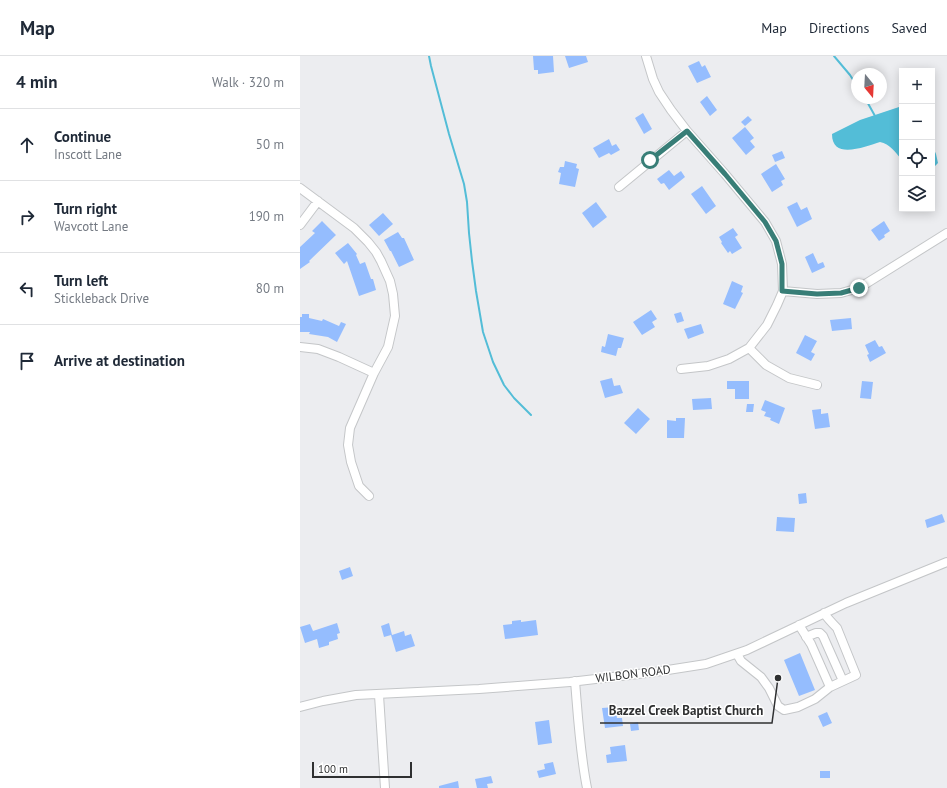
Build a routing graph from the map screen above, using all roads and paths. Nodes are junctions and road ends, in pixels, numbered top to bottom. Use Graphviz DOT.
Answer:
graph roads {
  1 [pos="646,56"];
  2 [pos="687,131"];
  3 [pos="619,187"];
  4 [pos="300,188"];
  5 [pos="318,202"];
  6 [pos="300,225"];
  7 [pos="947,233"];
  8 [pos="782,291"];
  9 [pos="300,347"];
  10 [pos="749,348"];
  11 [pos="681,369"];
  12 [pos="374,373"];
  13 [pos="817,385"];
  14 [pos="369,496"];
  15 [pos="947,562"];
  16 [pos="824,613"];
  17 [pos="799,625"];
  18 [pos="806,637"];
  19 [pos="737,654"];
  20 [pos="843,680"];
  21 [pos="575,682"];
  22 [pos="830,686"];
  23 [pos="379,695"];
  24 [pos="300,707"];
  25 [pos="385,788"];
  26 [pos="587,788"];
  1 -- 2 [label="street"];
  2 -- 3 [label="street"];
  2 -- 8 [label="street"];
  4 -- 5 [label="street"];
  5 -- 6 [label="street"];
  5 -- 12 [label="street"];
  7 -- 8 [label="street"];
  8 -- 10 [label="street"];
  9 -- 12 [label="street"];
  10 -- 11 [label="street"];
  10 -- 13 [label="street"];
  12 -- 14 [label="street"];
  15 -- 16 [label="street, WILBON ROAD"];
  16 -- 17 [label="street, WILBON ROAD"];
  16 -- 20 [label="street"];
  17 -- 18 [label="street"];
  17 -- 19 [label="street, WILBON ROAD"];
  18 -- 20 [label="street"];
  18 -- 22 [label="street"];
  19 -- 21 [label="street, WILBON ROAD"];
  19 -- 22 [label="street"];
  20 -- 22 [label="street"];
  21 -- 23 [label="street, WILBON ROAD"];
  21 -- 26 [label="street"];
  23 -- 24 [label="street, WILBON ROAD"];
  23 -- 25 [label="street"];
}
